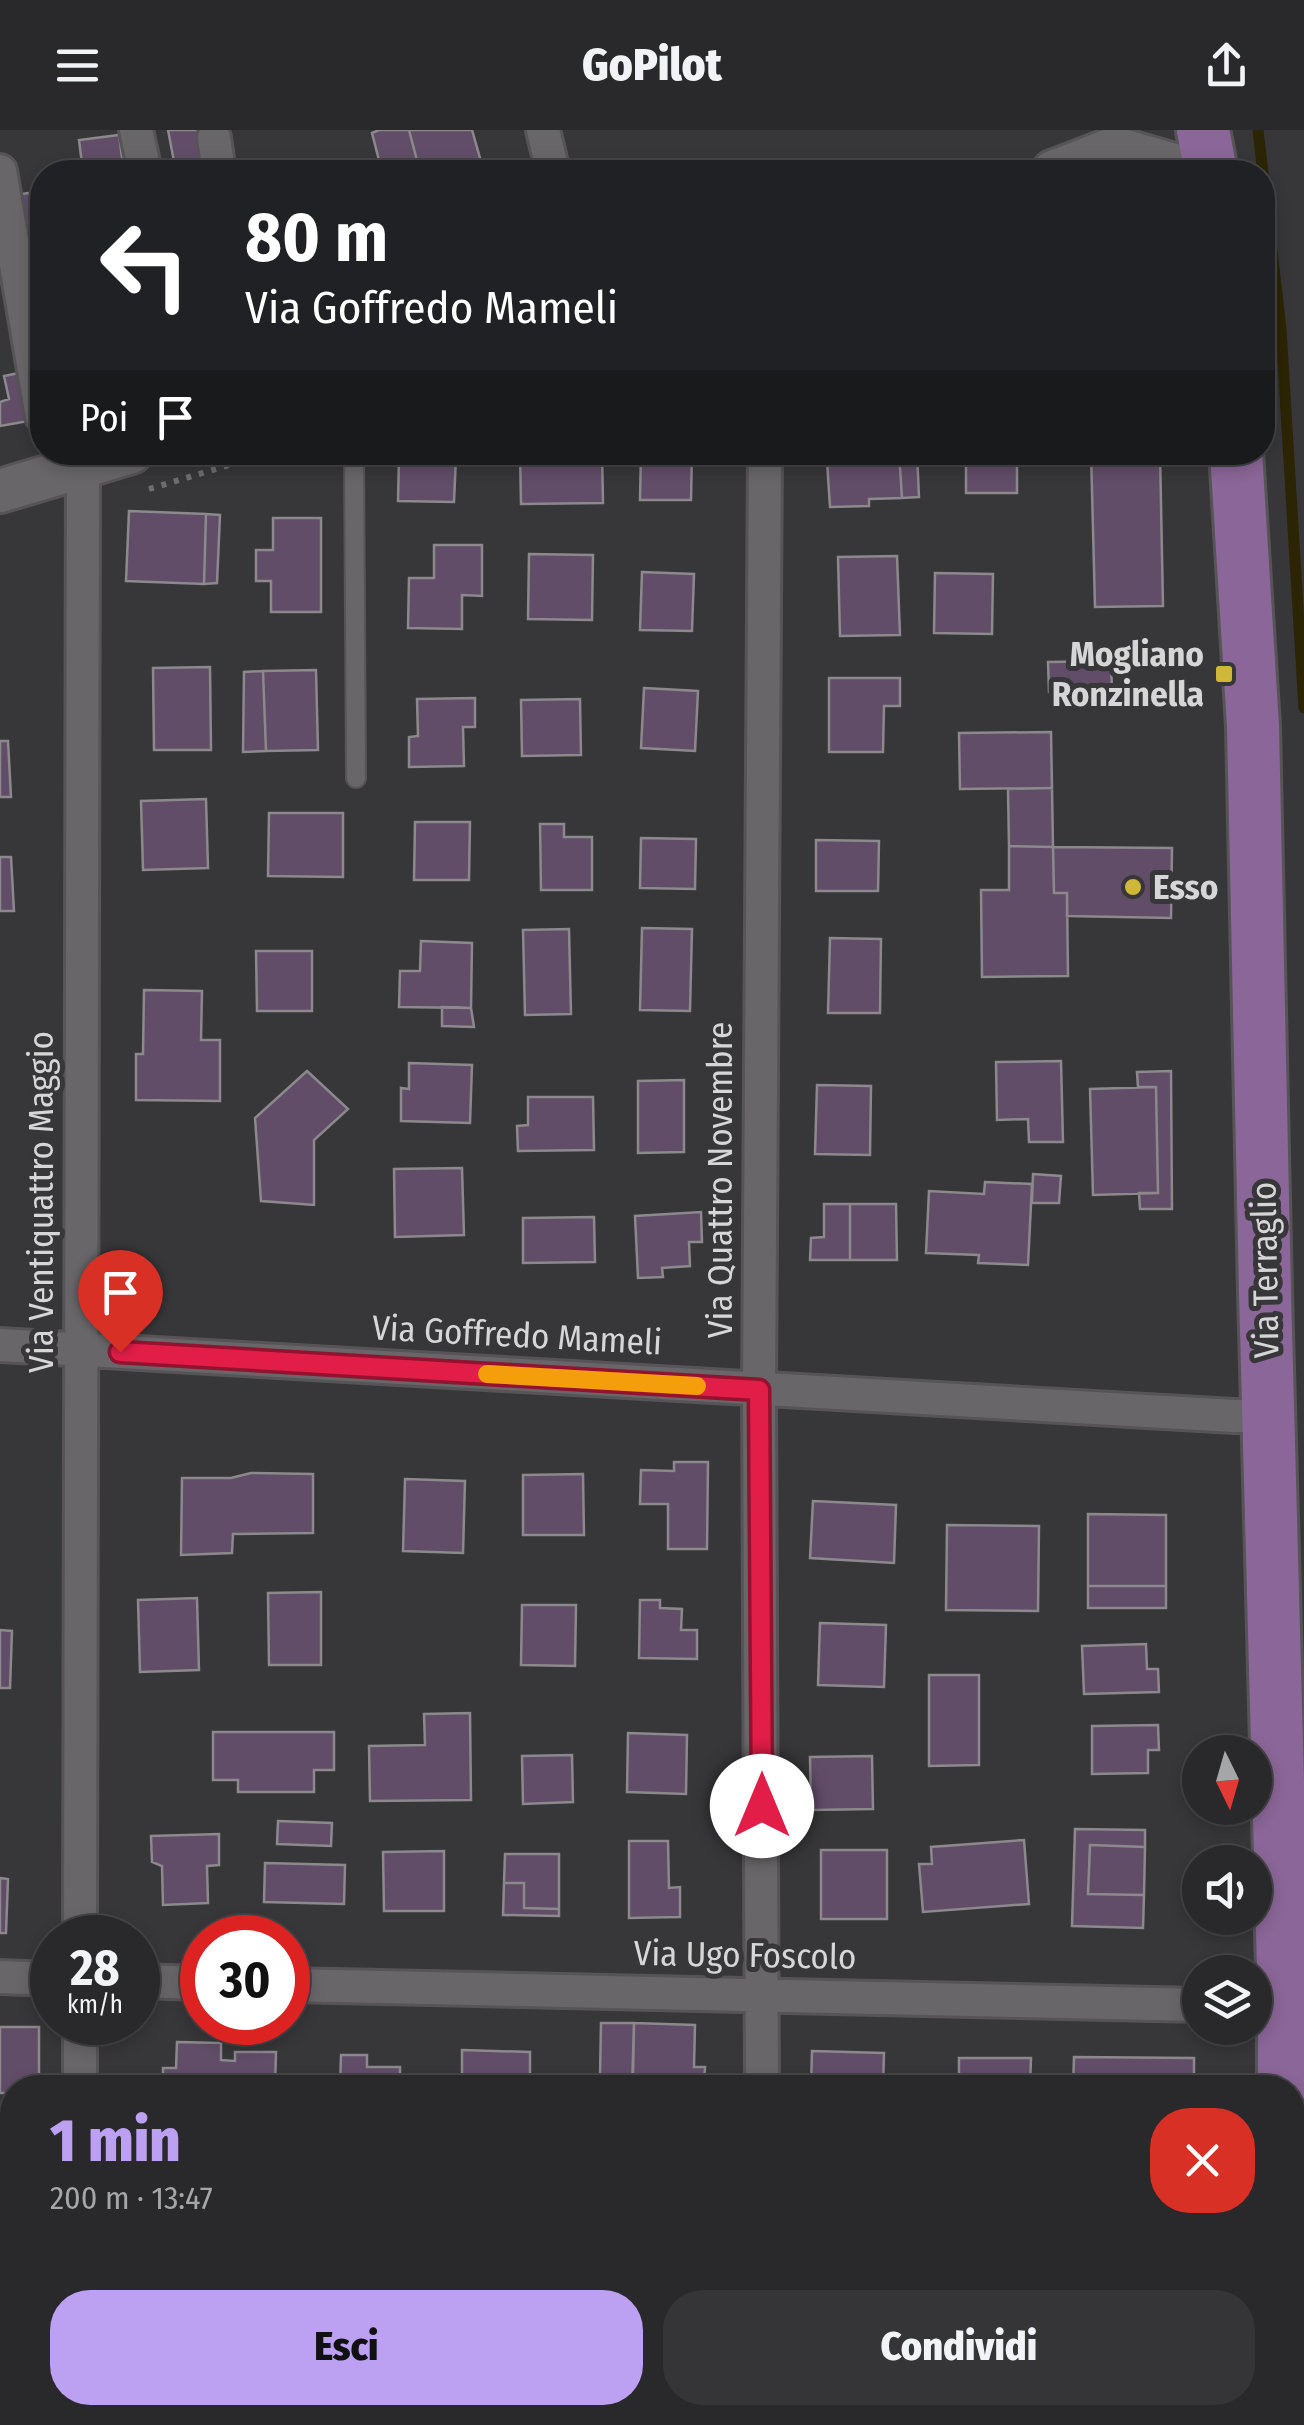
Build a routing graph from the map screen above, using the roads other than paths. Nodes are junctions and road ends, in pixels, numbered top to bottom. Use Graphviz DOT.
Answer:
graph roads {
  1 [pos="136,130"];
  2 [pos="543,130"];
  3 [pos="1204,130"];
  4 [pos="214,138"];
  5 [pos="1127,139"];
  6 [pos="143,160"];
  7 [pos="217,160"];
  8 [pos="550,160"];
  9 [pos="1079,160"];
  10 [pos="1172,160"];
  11 [pos="1208,160"];
  12 [pos="0,171"];
  13 [pos="30,346"];
  14 [pos="61,465"];
  15 [pos="354,465"];
  16 [pos="765,465"];
  17 [pos="1237,465"];
  18 [pos="0,491"];
  19 [pos="356,778"];
  20 [pos="0,1344"];
  21 [pos="80,1350"];
  22 [pos="759,1390"];
  23 [pos="1268,1416"];
  24 [pos="80,1915"];
  25 [pos="1270,1955"];
  26 [pos="0,1977"];
  27 [pos="30,1978"];
  28 [pos="310,1985"];
  29 [pos="763,1995"];
  30 [pos="1182,2005"];
  31 [pos="1272,2022"];
  32 [pos="80,2045"];
  33 [pos="80,2075"];
  34 [pos="762,2075"];
  35 [pos="1282,2075"];
  1 -- 6 [label="street"];
  2 -- 8 [label="street"];
  3 -- 11 [label="main road"];
  4 -- 7 [label="street"];
  5 -- 9 [label="street"];
  5 -- 10 [label="street"];
  12 -- 13 [label="street"];
  14 -- 18 [label="street"];
  14 -- 21 [label="street, Via Ventiquattro Maggio"];
  15 -- 19 [label="lane"];
  16 -- 22 [label="street, Via Quattro Novembre"];
  17 -- 23 [label="main road, Via Terraglio"];
  20 -- 21 [label="street, Via Goffredo Mameli"];
  21 -- 22 [label="street, Via Goffredo Mameli"];
  21 -- 24 [label="street, Via Ventiquattro Maggio"];
  22 -- 23 [label="street, Via Goffredo Mameli"];
  22 -- 29 [label="street, Via Quattro Novembre"];
  23 -- 25 [label="main road, Via Terraglio"];
  26 -- 27 [label="street"];
  28 -- 29 [label="street, Via Ugo Foscolo"];
  29 -- 30 [label="street, Via Ugo Foscolo"];
  29 -- 34 [label="street, Via Quattro Novembre"];
  31 -- 35 [label="main road, Via Terraglio"];
  32 -- 33 [label="street"];
}
